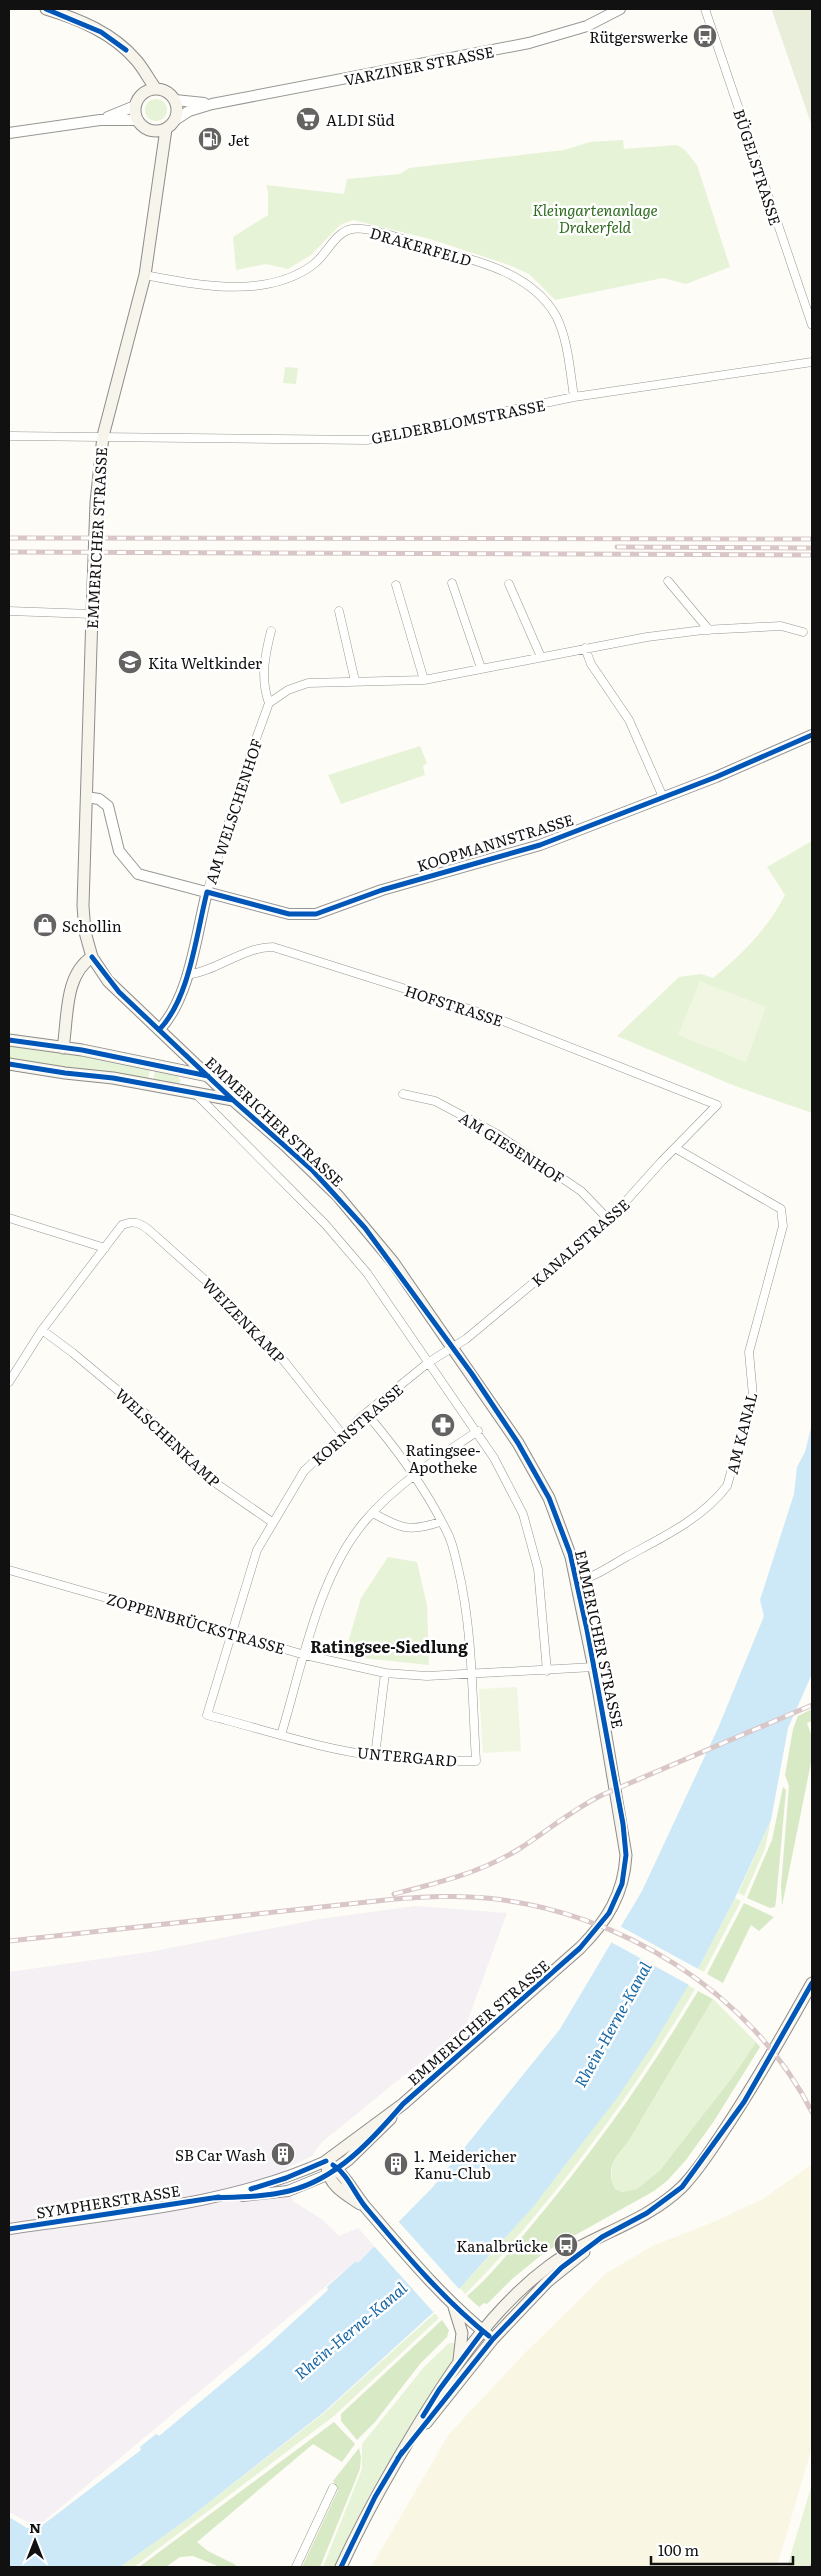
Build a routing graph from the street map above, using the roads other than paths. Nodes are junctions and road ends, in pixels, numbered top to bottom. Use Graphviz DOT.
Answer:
graph roads {
  1 [pos="46,9"];
  2 [pos="620,9"];
  3 [pos="705,9"];
  4 [pos="126,50"];
  5 [pos="156,89"];
  6 [pos="143,93"];
  7 [pos="175,100"];
  8 [pos="212,104"];
  9 [pos="135,106"];
  10 [pos="100,120"];
  11 [pos="136,120"];
  12 [pos="175,120"];
  13 [pos="166,129"];
  14 [pos="152,132"];
  15 [pos="9,133"];
  16 [pos="162,166"];
  17 [pos="145,275"];
  18 [pos="812,325"];
  19 [pos="812,362"];
  20 [pos="574,397"];
  21 [pos="11,436"];
  22 [pos="103,436"];
  23 [pos="668,580"];
  24 [pos="452,583"];
  25 [pos="396,584"];
  26 [pos="509,584"];
  27 [pos="9,611"];
  28 [pos="339,611"];
  29 [pos="92,614"];
  30 [pos="709,630"];
  31 [pos="271,631"];
  32 [pos="803,632"];
  33 [pos="585,648"];
  34 [pos="541,657"];
  35 [pos="481,668"];
  36 [pos="424,680"];
  37 [pos="355,681"];
  38 [pos="269,703"];
  39 [pos="812,735"];
  40 [pos="86,797"];
  41 [pos="663,797"];
  42 [pos="206,892"];
  43 [pos="92,957"];
  44 [pos="187,975"];
  45 [pos="160,1030"];
  46 [pos="9,1040"];
  47 [pos="63,1048"];
  48 [pos="9,1064"];
  49 [pos="208,1076"];
  50 [pos="195,1093"];
  51 [pos="221,1094"];
  52 [pos="403,1094"];
  53 [pos="717,1105"];
  54 [pos="214,1112"];
  55 [pos="675,1148"];
  56 [pos="9,1218"];
  57 [pos="609,1220"];
  58 [pos="105,1248"];
  59 [pos="42,1330"];
  60 [pos="452,1347"];
  61 [pos="430,1362"];
  62 [pos="9,1382"];
  63 [pos="366,1413"];
  64 [pos="478,1431"];
  65 [pos="342,1434"];
  66 [pos="414,1475"];
  67 [pos="374,1513"];
  68 [pos="272,1522"];
  69 [pos="440,1522"];
  70 [pos="9,1570"];
  71 [pos="577,1581"];
  72 [pos="231,1633"];
  73 [pos="305,1655"];
  74 [pos="594,1667"];
  75 [pos="547,1671"];
  76 [pos="385,1673"];
  77 [pos="471,1674"];
  78 [pos="206,1715"];
  79 [pos="281,1735"];
  80 [pos="375,1756"];
  81 [pos="812,1983"];
  82 [pos="403,2104"];
  83 [pos="326,2161"];
  84 [pos="338,2169"];
  85 [pos="327,2175"];
  86 [pos="212,2198"];
  87 [pos="366,2208"];
  88 [pos="9,2229"];
  89 [pos="602,2237"];
  90 [pos="456,2309"];
  91 [pos="483,2331"];
  92 [pos="493,2339"];
  93 [pos="457,2364"];
  94 [pos="398,2458"];
  95 [pos="333,2488"];
  96 [pos="296,2567"];
  97 [pos="341,2567"];
  1 -- 4 [label="main road"];
  2 -- 8 [label="street, VARZINER STRASSE"];
  3 -- 18 [label="street, BÜGELSTRASSE"];
  4 -- 5 [label="main road"];
  4 -- 6 [label="main road"];
  5 -- 6 [label="main road"];
  5 -- 7 [label="main road"];
  6 -- 9 [label="main road"];
  7 -- 8 [label="street, VARZINER STRASSE"];
  7 -- 12 [label="main road"];
  8 -- 12 [label="street, VARZINER STRASSE"];
  9 -- 10 [label="street"];
  9 -- 11 [label="main road"];
  10 -- 11 [label="street"];
  10 -- 15 [label="street"];
  11 -- 14 [label="main road"];
  12 -- 13 [label="main road"];
  13 -- 14 [label="main road"];
  13 -- 16 [label="main road, EMMERICHER STRASSE"];
  14 -- 16 [label="main road, EMMERICHER STRASSE"];
  16 -- 17 [label="main road, EMMERICHER STRASSE"];
  17 -- 20 [label="street, DRAKERFELD"];
  17 -- 22 [label="main road, EMMERICHER STRASSE"];
  19 -- 20 [label="street, GELDERBLOMSTRASSE"];
  20 -- 22 [label="street, GELDERBLOMSTRASSE"];
  21 -- 22 [label="street, GELDERBLOMSTRASSE"];
  22 -- 29 [label="main road, EMMERICHER STRASSE"];
  23 -- 30 [label="street"];
  24 -- 35 [label="street"];
  25 -- 36 [label="street"];
  26 -- 34 [label="street"];
  27 -- 29 [label="street"];
  28 -- 37 [label="street"];
  29 -- 40 [label="main road, EMMERICHER STRASSE"];
  30 -- 32 [label="street"];
  30 -- 33 [label="street"];
  31 -- 38 [label="street"];
  33 -- 34 [label="street"];
  33 -- 41 [label="street"];
  34 -- 35 [label="street"];
  35 -- 36 [label="street"];
  36 -- 37 [label="street"];
  37 -- 38 [label="street"];
  38 -- 42 [label="street, AM WELSCHENHOF"];
  39 -- 41 [label="street, KOOPMANNSTRASSE"];
  40 -- 42 [label="street, KOOPMANNSTRASSE"];
  40 -- 43 [label="main road, EMMERICHER STRASSE"];
  41 -- 42 [label="street, KOOPMANNSTRASSE"];
  42 -- 44 [label="street, AM WELSCHENHOF"];
  43 -- 45 [label="main road, EMMERICHER STRASSE"];
  43 -- 47 [label="main road"];
  44 -- 45 [label="street, AM WELSCHENHOF"];
  44 -- 53 [label="street, HOFSTRASSE"];
  45 -- 49 [label="main road, EMMERICHER STRASSE"];
  46 -- 47 [label="main road"];
  47 -- 49 [label="main road"];
  48 -- 50 [label="main road"];
  49 -- 50 [label="main road"];
  49 -- 51 [label="main road, EMMERICHER STRASSE"];
  50 -- 51 [label="main road"];
  50 -- 54 [label="street"];
  51 -- 54 [label="street"];
  51 -- 60 [label="main road, EMMERICHER STRASSE"];
  52 -- 57 [label="street, AM GIESENHOF"];
  53 -- 55 [label="street, KANALSTRASSE"];
  54 -- 61 [label="street"];
  55 -- 57 [label="street, KANALSTRASSE"];
  55 -- 71 [label="street, AM KANAL"];
  56 -- 58 [label="street"];
  57 -- 60 [label="street, KANALSTRASSE"];
  58 -- 59 [label="street"];
  58 -- 65 [label="street, WEIZENKAMP"];
  59 -- 62 [label="street"];
  59 -- 68 [label="street, WELSCHENKAMP"];
  60 -- 61 [label="street, KANALSTRASSE"];
  60 -- 71 [label="main road, EMMERICHER STRASSE"];
  61 -- 63 [label="street, KORNSTRASSE"];
  61 -- 64 [label="street"];
  63 -- 65 [label="street, KORNSTRASSE"];
  63 -- 66 [label="street, UNTERGARD"];
  64 -- 66 [label="street"];
  64 -- 75 [label="street"];
  65 -- 68 [label="street, KORNSTRASSE"];
  66 -- 67 [label="street"];
  66 -- 69 [label="street, UNTERGARD"];
  67 -- 69 [label="street"];
  67 -- 73 [label="street"];
  68 -- 72 [label="street, KORNSTRASSE"];
  69 -- 77 [label="street, UNTERGARD"];
  70 -- 72 [label="street, ZOPPENBRÜCKSTRASSE"];
  71 -- 74 [label="main road, EMMERICHER STRASSE"];
  72 -- 73 [label="street, ZOPPENBRÜCKSTRASSE"];
  72 -- 78 [label="street, KORNSTRASSE"];
  73 -- 76 [label="street, ZOPPENBRÜCKSTRASSE"];
  73 -- 79 [label="street"];
  74 -- 75 [label="street, ZOPPENBRÜCKSTRASSE"];
  74 -- 82 [label="main road, EMMERICHER STRASSE"];
  75 -- 77 [label="street, ZOPPENBRÜCKSTRASSE"];
  76 -- 77 [label="street, ZOPPENBRÜCKSTRASSE"];
  76 -- 80 [label="street"];
  77 -- 80 [label="street, UNTERGARD"];
  78 -- 79 [label="street, UNTERGARD"];
  79 -- 80 [label="street, UNTERGARD"];
  81 -- 89 [label="main road"];
  82 -- 83 [label="main road, EMMERICHER STRASSE"];
  82 -- 84 [label="main road, EMMERICHER STRASSE"];
  83 -- 84 [label="main road"];
  83 -- 85 [label="main road"];
  83 -- 86 [label="street, SYMPHERSTRASSE"];
  84 -- 85 [label="main road, EMMERICHER STRASSE"];
  84 -- 87 [label="main road"];
  85 -- 86 [label="street, SYMPHERSTRASSE"];
  85 -- 87 [label="main road"];
  86 -- 88 [label="street, SYMPHERSTRASSE"];
  87 -- 90 [label="main road"];
  89 -- 91 [label="main road"];
  89 -- 92 [label="main road"];
  90 -- 91 [label="main road"];
  90 -- 93 [label="main road"];
  91 -- 92 [label="main road"];
  91 -- 93 [label="main road"];
  92 -- 94 [label="main road"];
  93 -- 94 [label="main road"];
  94 -- 97 [label="main road"];
  95 -- 96 [label="street"];
}
